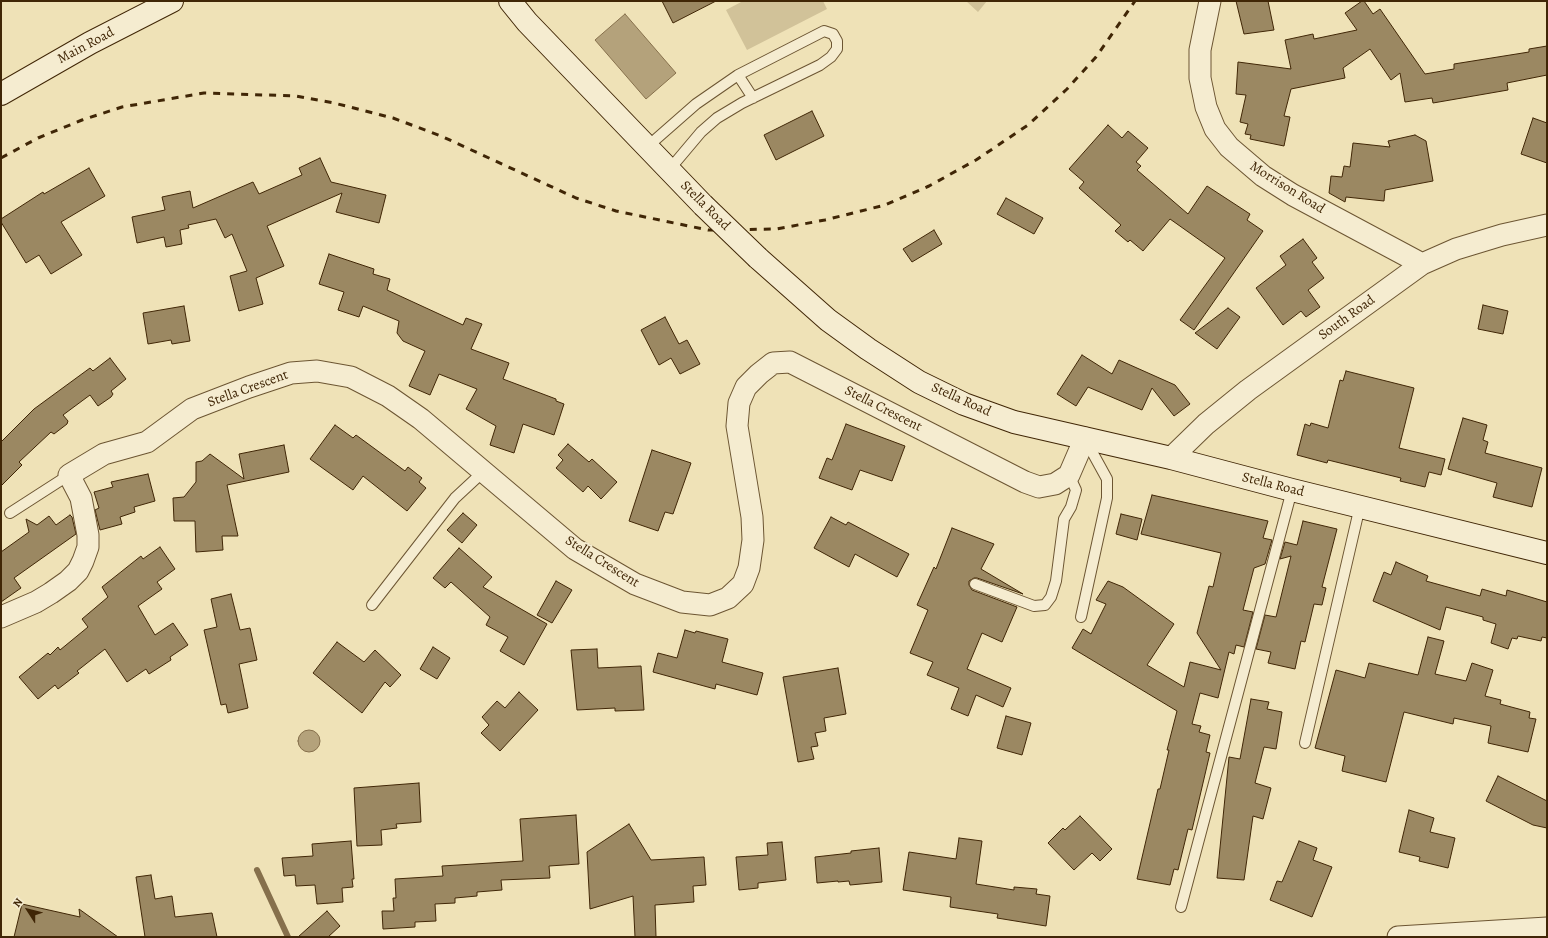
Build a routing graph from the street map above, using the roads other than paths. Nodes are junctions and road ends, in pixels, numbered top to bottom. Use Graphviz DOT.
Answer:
graph roads {
  1 [pos="510,1"];
  2 [pos="1210,1"];
  3 [pos="168,2"];
  4 [pos="738,75"];
  5 [pos="1,94"];
  6 [pos="753,98"];
  7 [pos="647,147"];
  8 [pos="669,170"];
  9 [pos="1547,224"];
  10 [pos="1422,264"];
  11 [pos="1085,438"];
  12 [pos="1172,458"];
  13 [pos="483,472"];
  14 [pos="69,475"];
  15 [pos="1069,475"];
  16 [pos="1292,490"];
  17 [pos="1360,506"];
  18 [pos="10,513"];
  19 [pos="1547,553"];
  20 [pos="975,584"];
  21 [pos="372,605"];
  22 [pos="1,617"];
  23 [pos="1081,617"];
  24 [pos="1305,743"];
  25 [pos="1182,907"];
  26 [pos="1547,928"];
  27 [pos="1468,935"];
  28 [pos="1398,937"];
  1 -- 7 [label="main road, Stella Road"];
  2 -- 10 [label="street, Morrison Road"];
  3 -- 5 [label="main road, Main Road"];
  4 -- 6 [label="lane"];
  4 -- 6 [label="lane"];
  4 -- 7 [label="lane"];
  6 -- 8 [label="lane"];
  7 -- 8 [label="main road, Stella Road"];
  8 -- 11 [label="main road, Stella Road, bridge"];
  9 -- 10 [label="street, South Road"];
  10 -- 12 [label="street, South Road"];
  11 -- 12 [label="main road, Stella Road"];
  11 -- 15 [label="street"];
  11 -- 23 [label="lane"];
  12 -- 16 [label="main road, Stella Road"];
  13 -- 14 [label="street, Stella Crescent"];
  13 -- 15 [label="street, Stella Crescent"];
  13 -- 21 [label="lane"];
  14 -- 18 [label="lane"];
  14 -- 22 [label="street"];
  15 -- 20 [label="lane"];
  16 -- 17 [label="main road, Stella Road"];
  16 -- 25 [label="lane"];
  17 -- 19 [label="main road, Stella Road"];
  17 -- 24 [label="lane"];
  26 -- 27 [label="street"];
  27 -- 28 [label="street"];
}
